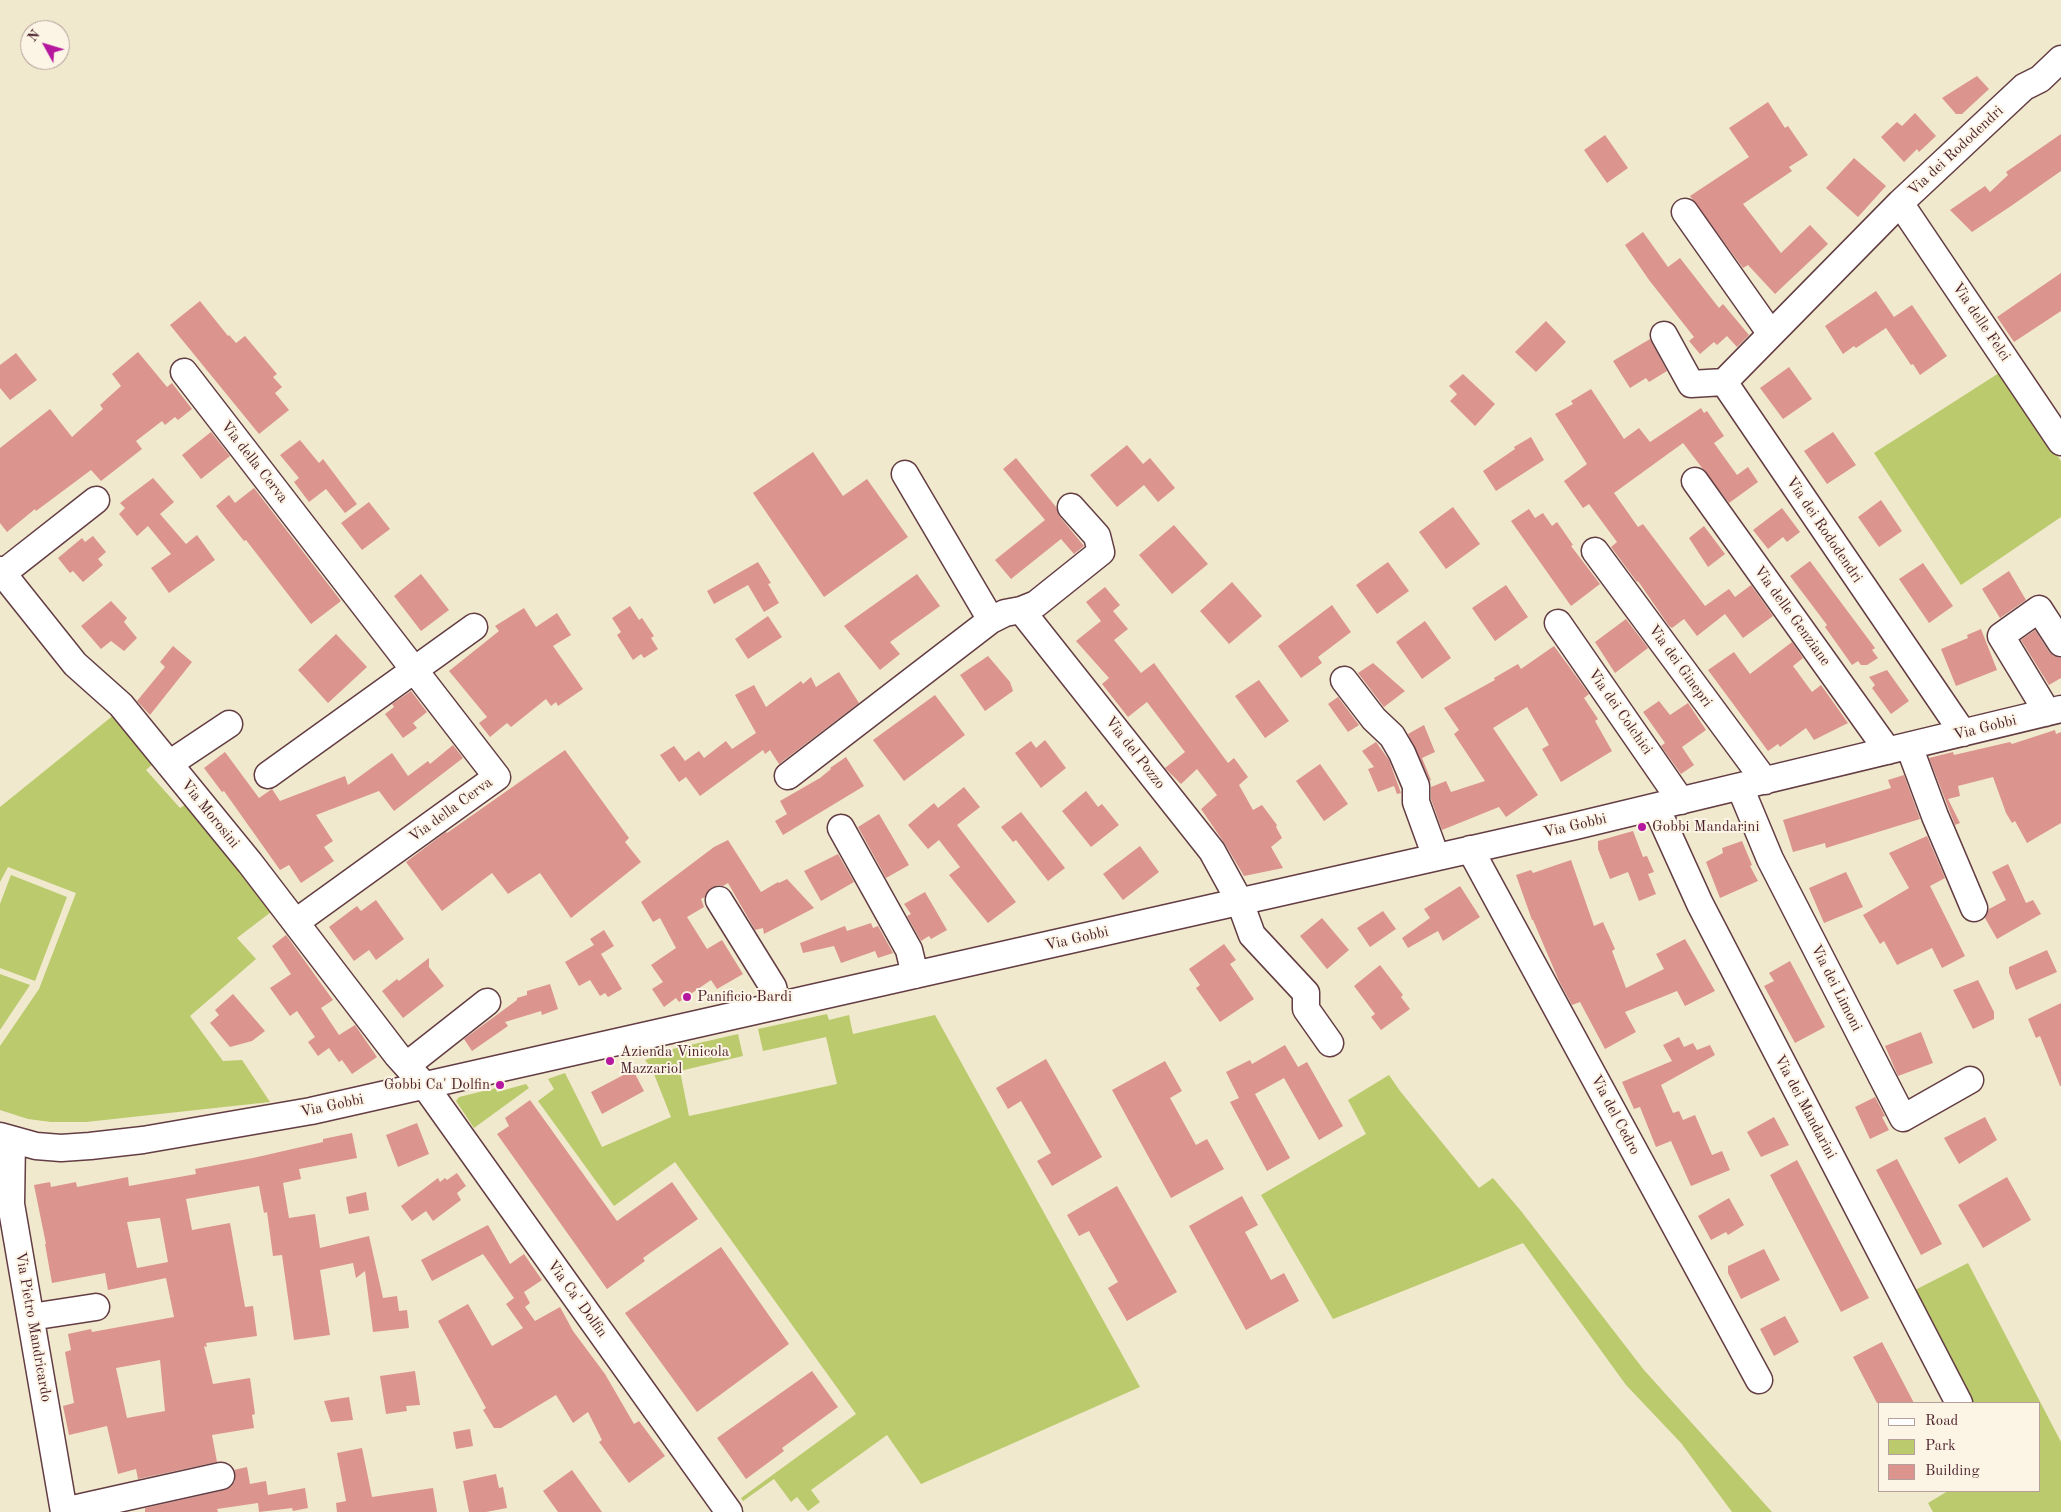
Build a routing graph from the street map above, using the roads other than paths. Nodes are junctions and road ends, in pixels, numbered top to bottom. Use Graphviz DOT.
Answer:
graph roads {
  1 [pos="2061,59"];
  2 [pos="1900,204"];
  3 [pos="1685,212"];
  4 [pos="1771,334"];
  5 [pos="1664,335"];
  6 [pos="184,372"];
  7 [pos="1724,382"];
  8 [pos="2052,410"];
  9 [pos="2061,442"];
  10 [pos="905,474"];
  11 [pos="1695,481"];
  12 [pos="96,500"];
  13 [pos="1072,507"];
  14 [pos="1595,551"];
  15 [pos="2,572"];
  16 [pos="1021,610"];
  17 [pos="991,620"];
  18 [pos="1558,624"];
  19 [pos="474,627"];
  20 [pos="2061,643"];
  21 [pos="415,670"];
  22 [pos="1344,680"];
  23 [pos="2053,711"];
  24 [pos="229,724"];
  25 [pos="1963,734"];
  26 [pos="1899,749"];
  27 [pos="169,764"];
  28 [pos="268,775"];
  29 [pos="788,776"];
  30 [pos="1765,781"];
  31 [pos="1740,787"];
  32 [pos="1668,804"];
  33 [pos="841,828"];
  34 [pos="1470,849"];
  35 [pos="1436,857"];
  36 [pos="719,900"];
  37 [pos="1240,902"];
  38 [pos="1974,908"];
  39 [pos="296,922"];
  40 [pos="915,975"];
  41 [pos="487,1002"];
  42 [pos="778,1006"];
  43 [pos="1330,1043"];
  44 [pos="407,1065"];
  45 [pos="1970,1080"];
  46 [pos="425,1086"];
  47 [pos="6,1138"];
  48 [pos="96,1307"];
  49 [pos="31,1317"];
  50 [pos="1759,1380"];
  51 [pos="1958,1402"];
  52 [pos="221,1476"];
  53 [pos="64,1511"];
  54 [pos="729,1512"];
  1 -- 2 [label="street, Via dei Rododendri"];
  2 -- 4 [label="street, Via dei Rododendri"];
  2 -- 8 [label="street, Via delle Felci"];
  3 -- 4 [label="street"];
  4 -- 7 [label="street, Via dei Rododendri"];
  5 -- 7 [label="street"];
  6 -- 21 [label="street, Via della Cerva"];
  7 -- 25 [label="street, Via dei Rododendri"];
  8 -- 9 [label="street, Via delle Felci"];
  10 -- 17 [label="street"];
  11 -- 26 [label="street, Via delle Genziane"];
  12 -- 15 [label="street, Via Morosini"];
  13 -- 16 [label="street"];
  14 -- 30 [label="street, Via dei Ginepri"];
  15 -- 27 [label="street, Via Morosini"];
  16 -- 17 [label="street"];
  16 -- 37 [label="street, Via del Pozzo"];
  17 -- 29 [label="street"];
  18 -- 32 [label="street, Via dei Colchici"];
  19 -- 21 [label="street"];
  20 -- 23 [label="street"];
  21 -- 28 [label="street"];
  21 -- 39 [label="street, Via della Cerva"];
  22 -- 35 [label="street"];
  23 -- 25 [label="street, Via Gobbi"];
  24 -- 27 [label="street"];
  25 -- 26 [label="street, Via Gobbi"];
  26 -- 30 [label="street, Via Gobbi"];
  26 -- 38 [label="street"];
  27 -- 39 [label="street, Via Morosini"];
  30 -- 31 [label="street, Via Gobbi"];
  31 -- 32 [label="street, Via Gobbi"];
  31 -- 45 [label="street, Via dei Limoni"];
  32 -- 34 [label="street, Via Gobbi"];
  32 -- 51 [label="street, Via dei Mandarini"];
  33 -- 40 [label="street"];
  34 -- 35 [label="street, Via Gobbi"];
  34 -- 50 [label="street, Via del Cedro"];
  35 -- 37 [label="street, Via Gobbi"];
  36 -- 42 [label="street"];
  37 -- 40 [label="street, Via Gobbi"];
  37 -- 43 [label="street"];
  39 -- 44 [label="street, Via Morosini"];
  40 -- 42 [label="street, Via Gobbi"];
  41 -- 44 [label="street"];
  42 -- 46 [label="street, Via Gobbi"];
  44 -- 46 [label="street, Via Morosini"];
  46 -- 47 [label="street, Via Gobbi"];
  46 -- 54 [label="street, Via Ca' Dolfin"];
  47 -- 49 [label="street, Via Pietro Mandricardo"];
  48 -- 49 [label="street"];
  49 -- 53 [label="street, Via Pietro Mandricardo"];
  52 -- 53 [label="street"];
}
